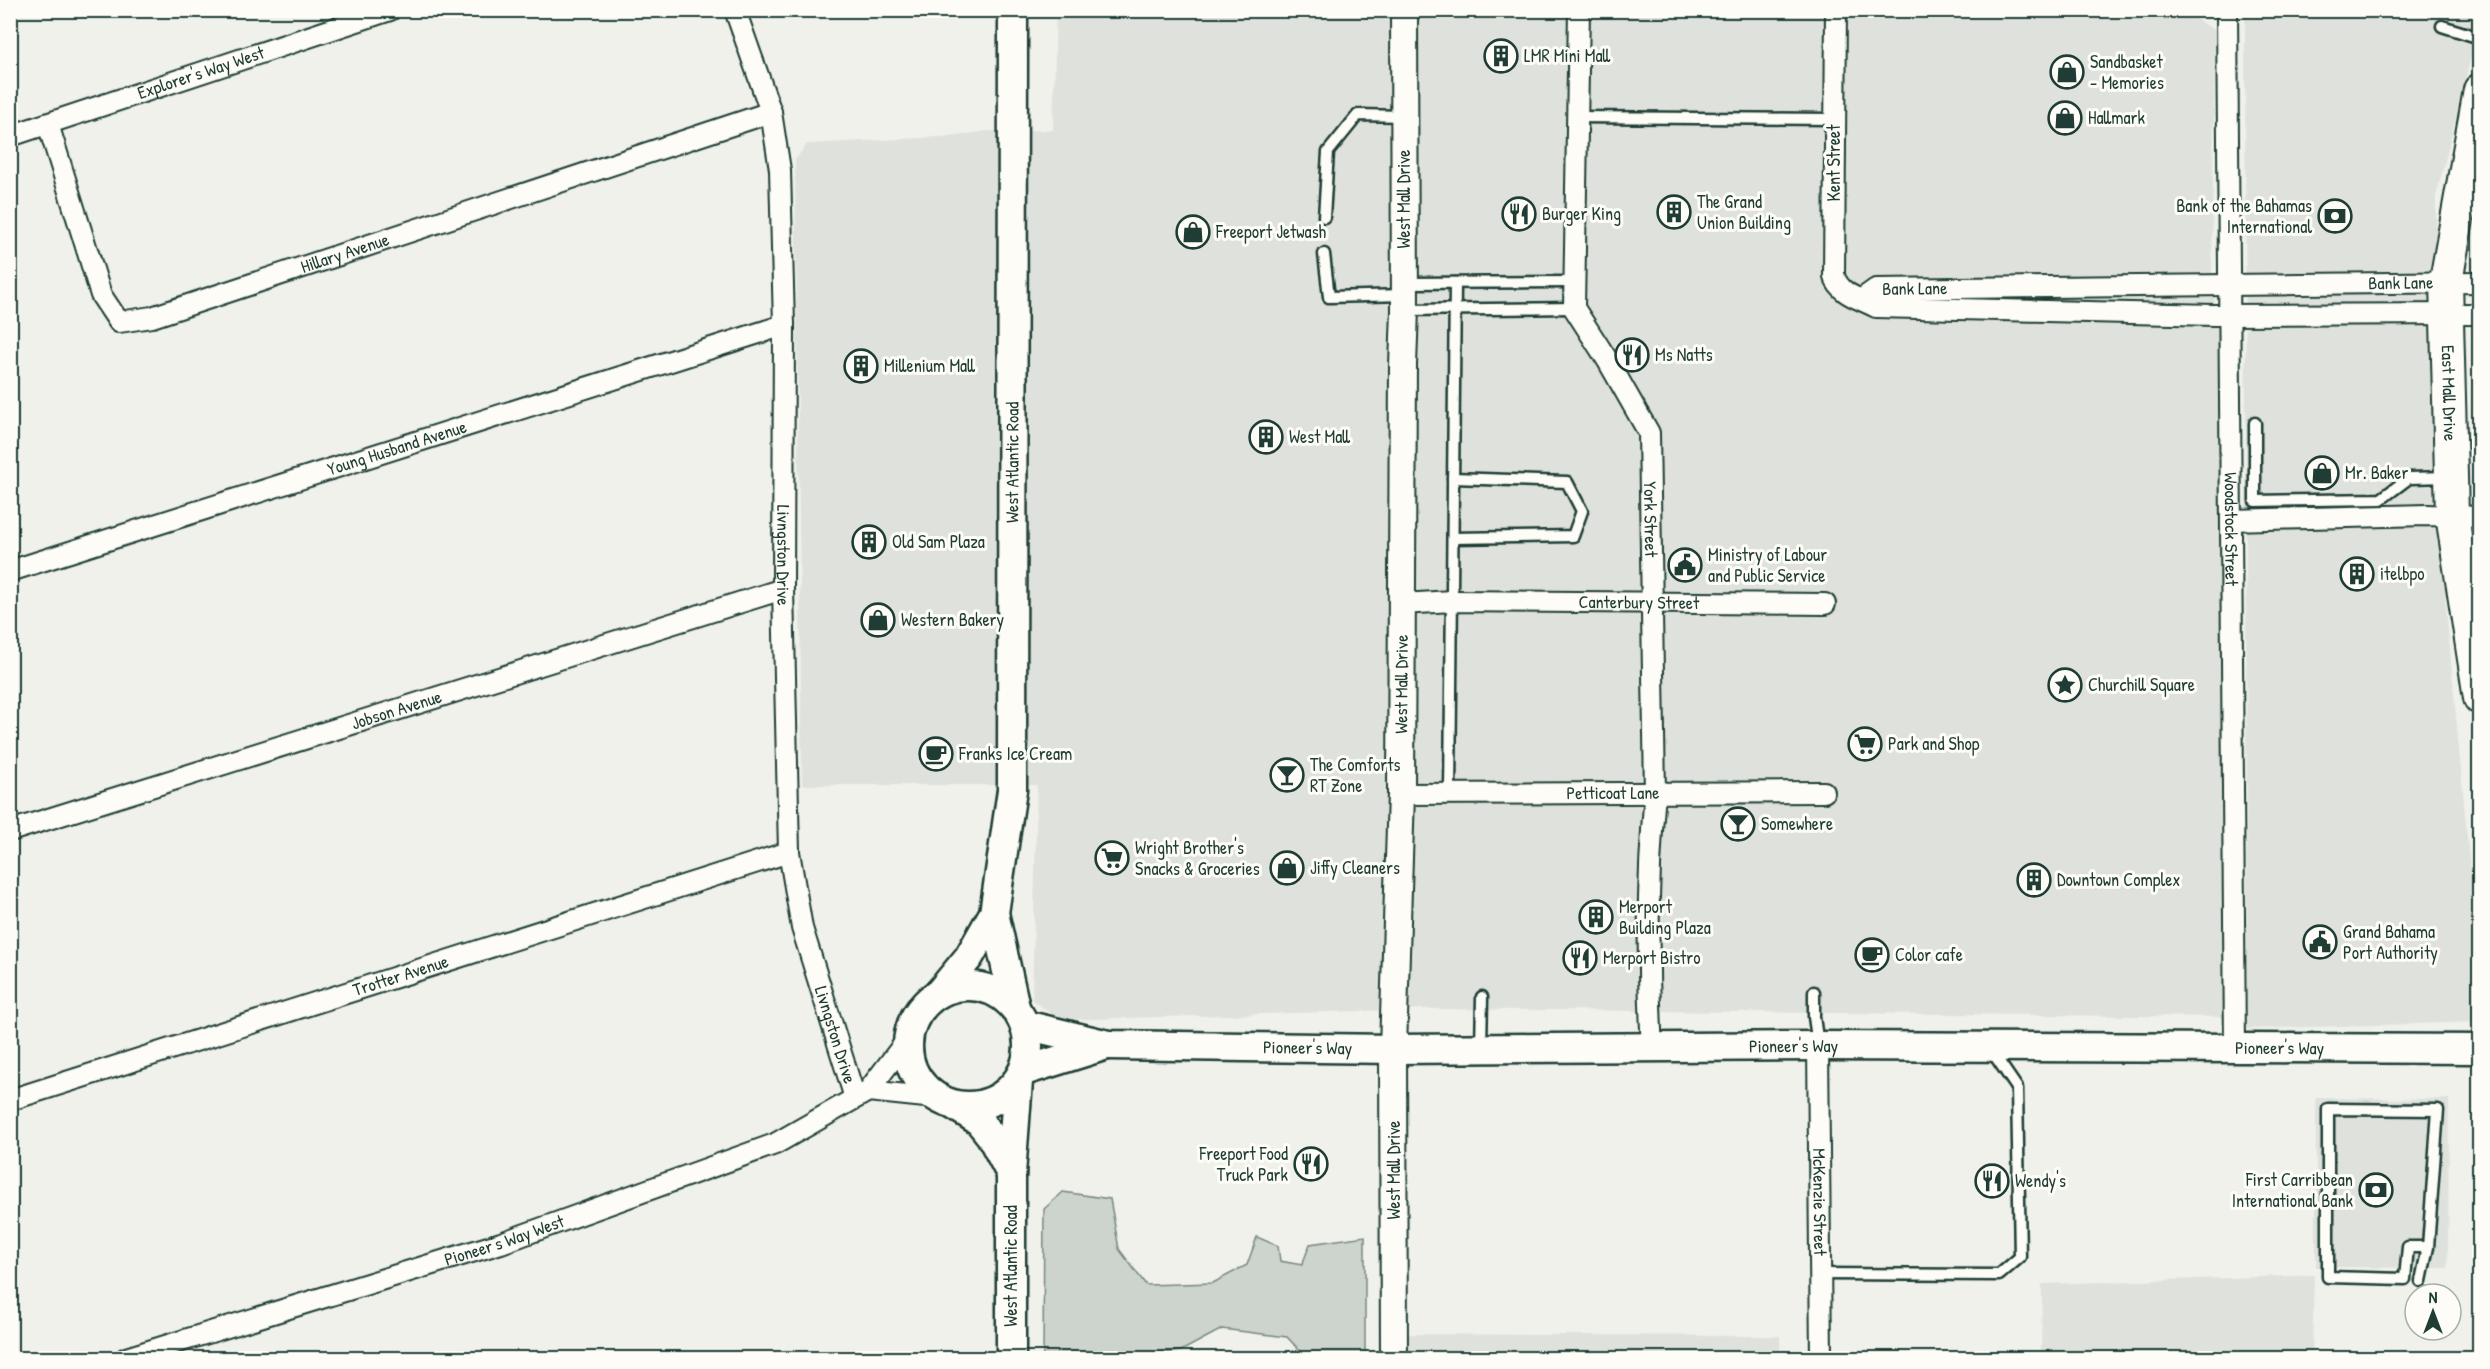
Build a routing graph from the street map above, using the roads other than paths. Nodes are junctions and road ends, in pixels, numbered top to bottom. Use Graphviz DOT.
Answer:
graph roads {
  1 [pos="390,10"];
  2 [pos="735,10"];
  3 [pos="1013,10"];
  4 [pos="1404,10"];
  5 [pos="1579,10"];
  6 [pos="1836,10"];
  7 [pos="2227,10"];
  8 [pos="2442,26"];
  9 [pos="2480,38"];
  10 [pos="2480,90"];
  11 [pos="771,112"];
  12 [pos="1404,116"];
  13 [pos="1576,117"];
  14 [pos="1834,119"];
  15 [pos="48,124"];
  16 [pos="10,136"];
  17 [pos="1323,218"];
  18 [pos="1324,254"];
  19 [pos="2446,281"];
  20 [pos="1574,282"];
  21 [pos="2480,282"];
  22 [pos="1455,283"];
  23 [pos="2229,285"];
  24 [pos="1405,296"];
  25 [pos="1862,299"];
  26 [pos="1574,308"];
  27 [pos="1455,309"];
  28 [pos="2446,314"];
  29 [pos="2480,314"];
  30 [pos="2229,315"];
  31 [pos="784,325"];
  32 [pos="2255,423"];
  33 [pos="2451,477"];
  34 [pos="1453,478"];
  35 [pos="2466,516"];
  36 [pos="2231,520"];
  37 [pos="1453,538"];
  38 [pos="10,571"];
  39 [pos="783,589"];
  40 [pos="1453,602"];
  41 [pos="1651,603"];
  42 [pos="1401,604"];
  43 [pos="1825,604"];
  44 [pos="2480,698"];
  45 [pos="1824,792"];
  46 [pos="1654,793"];
  47 [pos="1401,794"];
  48 [pos="1450,794"];
  49 [pos="10,831"];
  50 [pos="789,852"];
  51 [pos="994,913"];
  52 [pos="1814,992"];
  53 [pos="940,993"];
  54 [pos="1482,998"];
  55 [pos="1020,1016"];
  56 [pos="908,1040"];
  57 [pos="1109,1045"];
  58 [pos="1818,1046"];
  59 [pos="1989,1047"];
  60 [pos="1481,1048"];
  61 [pos="1652,1048"];
  62 [pos="1394,1049"];
  63 [pos="2235,1049"];
  64 [pos="2480,1049"];
  65 [pos="1021,1076"];
  66 [pos="862,1095"];
  67 [pos="10,1100"];
  68 [pos="945,1102"];
  69 [pos="1011,1174"];
  70 [pos="2428,1247"];
  71 [pos="1820,1274"];
  72 [pos="2421,1281"];
  73 [pos="126,1359"];
  74 [pos="1011,1359"];
  75 [pos="1394,1359"];
  76 [pos="1821,1359"];
  1 -- 15 [label="street, Explorer's Way West"];
  2 -- 11 [label="street, Livngston Drive"];
  3 -- 51 [label="main road, West Atlantic Road"];
  4 -- 12 [label="street, West Mall Drive"];
  5 -- 13 [label="street"];
  6 -- 14 [label="street, Kent Street"];
  7 -- 23 [label="street, Woodstock Street"];
  8 -- 9 [label="lane"];
  10 -- 19 [label="main road, East Mall Drive"];
  11 -- 15 [label="street, Hillary Avenue"];
  11 -- 31 [label="street, Livngston Drive"];
  12 -- 17 [label="lane"];
  12 -- 24 [label="street, West Mall Drive"];
  13 -- 14 [label="lane"];
  13 -- 20 [label="street"];
  14 -- 25 [label="street, Kent Street"];
  15 -- 16 [label="street, Explorer's Way West"];
  18 -- 24 [label="lane"];
  19 -- 21 [label="street, Bank Lane"];
  19 -- 23 [label="street, Bank Lane"];
  19 -- 28 [label="main road, East Mall Drive"];
  20 -- 22 [label="lane"];
  20 -- 26 [label="street"];
  22 -- 24 [label="lane"];
  22 -- 27 [label="lane"];
  23 -- 25 [label="street, Bank Lane"];
  23 -- 30 [label="street, Woodstock Street"];
  24 -- 27 [label="lane"];
  24 -- 42 [label="street, West Mall Drive"];
  25 -- 30 [label="street, Bank Lane"];
  26 -- 27 [label="lane"];
  26 -- 41 [label="street, York Street"];
  27 -- 34 [label="lane"];
  28 -- 29 [label="street, Bank Lane"];
  28 -- 30 [label="street, Bank Lane"];
  28 -- 33 [label="main road, East Mall Drive"];
  30 -- 36 [label="street, Woodstock Street"];
  31 -- 38 [label="street, Young Husband Avenue"];
  31 -- 39 [label="street, Livngston Drive"];
  32 -- 33 [label="lane"];
  33 -- 35 [label="main road, East Mall Drive"];
  34 -- 37 [label="lane"];
  34 -- 37 [label="lane"];
  35 -- 36 [label="street"];
  35 -- 44 [label="main road, East Mall Drive"];
  36 -- 63 [label="street, Woodstock Street"];
  37 -- 40 [label="lane"];
  39 -- 49 [label="street, Jobson Avenue"];
  39 -- 50 [label="street, Livngston Drive"];
  40 -- 41 [label="street, Canterbury Street"];
  40 -- 42 [label="street, Canterbury Street"];
  40 -- 48 [label="lane"];
  41 -- 43 [label="street, Canterbury Street"];
  41 -- 46 [label="street, York Street"];
  42 -- 47 [label="street, West Mall Drive"];
  45 -- 46 [label="street, Petticoat Lane"];
  46 -- 48 [label="street, Petticoat Lane"];
  46 -- 61 [label="street, York Street"];
  47 -- 48 [label="street, Petticoat Lane"];
  47 -- 62 [label="street, West Mall Drive"];
  50 -- 66 [label="street, Livngston Drive"];
  50 -- 67 [label="street, Trotter Avenue"];
  51 -- 53 [label="main road, West Atlantic Road"];
  51 -- 55 [label="main road, West Atlantic Road"];
  52 -- 58 [label="lane"];
  53 -- 55 [label="main road"];
  53 -- 56 [label="main road"];
  54 -- 60 [label="lane"];
  55 -- 57 [label="main road, Pioneer's Way"];
  55 -- 65 [label="main road"];
  56 -- 66 [label="street, Pioneer's Way West"];
  56 -- 68 [label="main road"];
  57 -- 62 [label="main road, Pioneer's Way"];
  57 -- 65 [label="main road, Pioneer's Way"];
  58 -- 59 [label="main road, Pioneer's Way"];
  58 -- 61 [label="main road, Pioneer's Way"];
  58 -- 71 [label="street, McKenzie Street"];
  59 -- 63 [label="main road, Pioneer's Way"];
  59 -- 71 [label="lane"];
  60 -- 61 [label="main road, Pioneer's Way"];
  60 -- 62 [label="main road, Pioneer's Way"];
  62 -- 75 [label="street, West Mall Drive"];
  63 -- 64 [label="main road, Pioneer's Way"];
  65 -- 68 [label="main road"];
  65 -- 69 [label="main road, West Atlantic Road"];
  66 -- 68 [label="street"];
  66 -- 73 [label="street, Pioneer's Way West"];
  68 -- 69 [label="main road"];
  69 -- 74 [label="main road, West Atlantic Road"];
  70 -- 70 [label="lane"];
  70 -- 72 [label="lane"];
  71 -- 76 [label="street, McKenzie Street"];
}
